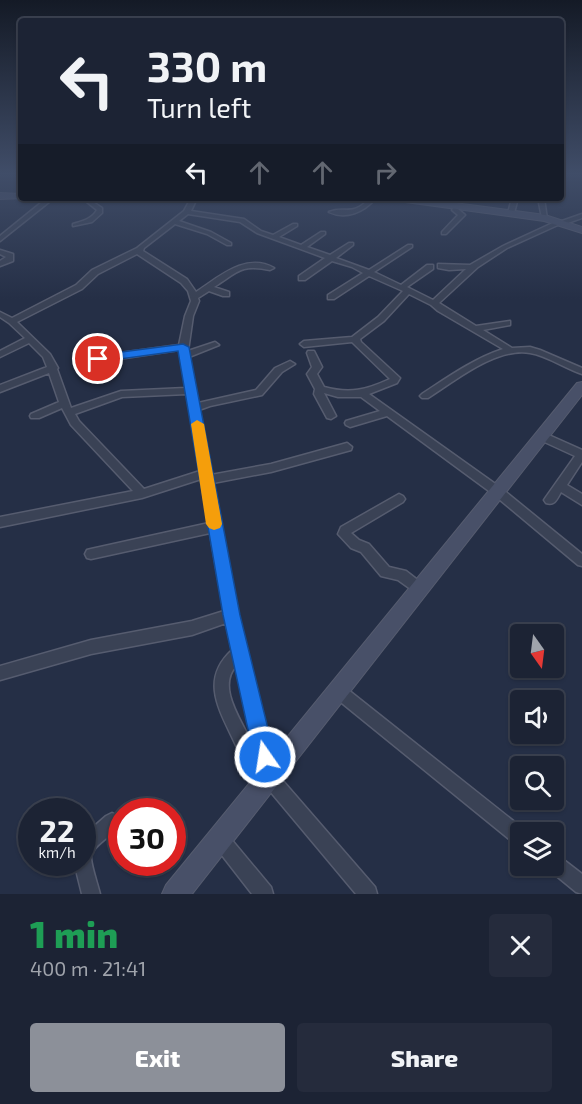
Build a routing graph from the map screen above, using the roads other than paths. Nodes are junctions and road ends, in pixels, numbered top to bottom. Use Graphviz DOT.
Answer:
graph roads {
  1 [pos="30,215"];
  2 [pos="97,215"];
  3 [pos="184,215"];
  4 [pos="209,215"];
  5 [pos="462,215"];
  6 [pos="521,215"];
  7 [pos="544,215"];
  8 [pos="582,216"];
  9 [pos="545,219"];
  10 [pos="260,221"];
  11 [pos="176,222"];
  12 [pos="561,222"];
  13 [pos="75,225"];
  14 [pos="295,225"];
  15 [pos="250,226"];
  16 [pos="582,230"];
  17 [pos="323,233"];
  18 [pos="444,233"];
  19 [pos="273,238"];
  20 [pos="0,239"];
  21 [pos="229,244"];
  22 [pos="351,244"];
  23 [pos="410,246"];
  24 [pos="301,248"];
  25 [pos="139,250"];
  26 [pos="0,252"];
  27 [pos="330,258"];
  28 [pos="0,264"];
  29 [pos="441,266"];
  30 [pos="430,267"];
  31 [pos="270,268"];
  32 [pos="472,268"];
  33 [pos="370,273"];
  34 [pos="302,278"];
  35 [pos="209,288"];
  36 [pos="404,290"];
  37 [pos="226,294"];
  38 [pos="194,297"];
  39 [pos="330,297"];
  40 [pos="434,303"];
  41 [pos="0,314"];
  42 [pos="12,321"];
  43 [pos="507,323"];
  44 [pos="475,329"];
  45 [pos="30,339"];
  46 [pos="355,339"];
  47 [pos="304,344"];
  48 [pos="215,345"];
  49 [pos="510,350"];
  50 [pos="184,351"];
  51 [pos="311,353"];
  52 [pos="0,354"];
  53 [pos="98,359"];
  54 [pos="290,364"];
  55 [pos="53,368"];
  56 [pos="582,371"];
  57 [pos="582,386"];
  58 [pos="0,389"];
  59 [pos="320,389"];
  60 [pos="191,391"];
  61 [pos="363,394"];
  62 [pos="425,396"];
  63 [pos="67,407"];
  64 [pos="194,408"];
  65 [pos="387,412"];
  66 [pos="35,416"];
  67 [pos="331,416"];
  68 [pos="350,423"];
  69 [pos="542,436"];
  70 [pos="348,447"];
  71 [pos="581,455"];
  72 [pos="207,477"];
  73 [pos="560,486"];
  74 [pos="497,491"];
  75 [pos="142,494"];
  76 [pos="399,499"];
  77 [pos="550,500"];
  78 [pos="582,500"];
  79 [pos="0,522"];
  80 [pos="215,527"];
  81 [pos="91,554"];
  82 [pos="582,561"];
  83 [pos="419,589"];
  84 [pos="231,615"];
  85 [pos="241,652"];
  86 [pos="0,673"];
  87 [pos="337,690"];
  88 [pos="243,744"];
  89 [pos="270,778"];
  90 [pos="108,826"];
  91 [pos="510,829"];
  92 [pos="96,837"];
  93 [pos="219,839"];
  94 [pos="564,871"];
  95 [pos="87,876"];
  96 [pos="582,886"];
  97 [pos="92,894"];
  98 [pos="175,894"];
  99 [pos="264,894"];
  100 [pos="368,894"];
  1 -- 20 [label="street"];
  2 -- 13 [label="street"];
  3 -- 11 [label="street"];
  4 -- 15 [label="street"];
  5 -- 18 [label="street"];
  6 -- 9 [label="main road"];
  7 -- 9 [label="street"];
  8 -- 12 [label="street"];
  9 -- 12 [label="main road"];
  10 -- 15 [label="street"];
  11 -- 21 [label="street"];
  11 -- 25 [label="street"];
  12 -- 16 [label="main road"];
  12 -- 32 [label="street"];
  14 -- 19 [label="street"];
  15 -- 19 [label="street"];
  17 -- 24 [label="street"];
  19 -- 24 [label="street"];
  22 -- 27 [label="street"];
  23 -- 33 [label="street"];
  24 -- 27 [label="street"];
  25 -- 38 [label="street"];
  25 -- 42 [label="street"];
  26 -- 28 [label="street"];
  27 -- 33 [label="street"];
  27 -- 34 [label="street"];
  29 -- 32 [label="street"];
  30 -- 36 [label="street"];
  31 -- 35 [label="street"];
  32 -- 40 [label="street"];
  33 -- 36 [label="street"];
  33 -- 39 [label="street"];
  35 -- 37 [label="street"];
  35 -- 38 [label="street"];
  36 -- 40 [label="street"];
  36 -- 46 [label="street"];
  38 -- 50 [label="street"];
  40 -- 44 [label="street"];
  41 -- 42 [label="street"];
  42 -- 45 [label="street"];
  43 -- 44 [label="street"];
  44 -- 49 [label="street"];
  45 -- 52 [label="street"];
  45 -- 55 [label="street"];
  46 -- 47 [label="street"];
  46 -- 61 [label="street"];
  48 -- 50 [label="street"];
  49 -- 56 [label="street"];
  49 -- 62 [label="street"];
  50 -- 53 [label="street"];
  50 -- 60 [label="street"];
  51 -- 59 [label="street"];
  54 -- 64 [label="street"];
  55 -- 58 [label="street"];
  55 -- 63 [label="street"];
  57 -- 69 [label="main road"];
  59 -- 61 [label="street"];
  59 -- 67 [label="street"];
  60 -- 63 [label="street"];
  60 -- 64 [label="street"];
  61 -- 65 [label="street"];
  63 -- 66 [label="street"];
  63 -- 75 [label="street"];
  64 -- 72 [label="street"];
  65 -- 68 [label="street"];
  65 -- 74 [label="street"];
  69 -- 71 [label="street"];
  69 -- 74 [label="main road"];
  70 -- 72 [label="street"];
  71 -- 73 [label="street"];
  72 -- 75 [label="street"];
  72 -- 80 [label="street"];
  73 -- 77 [label="street"];
  73 -- 78 [label="street"];
  74 -- 82 [label="street"];
  74 -- 83 [label="main road"];
  75 -- 79 [label="street"];
  76 -- 83 [label="street"];
  80 -- 81 [label="street"];
  80 -- 84 [label="street"];
  83 -- 87 [label="main road"];
  84 -- 85 [label="street"];
  84 -- 86 [label="street"];
  85 -- 88 [label="street"];
  85 -- 89 [label="street"];
  87 -- 89 [label="main road"];
  87 -- 91 [label="street"];
  89 -- 93 [label="main road"];
  89 -- 100 [label="street"];
  90 -- 92 [label="street"];
  93 -- 98 [label="main road"];
  93 -- 99 [label="street"];
  94 -- 96 [label="street"];
  95 -- 97 [label="street"];
}
